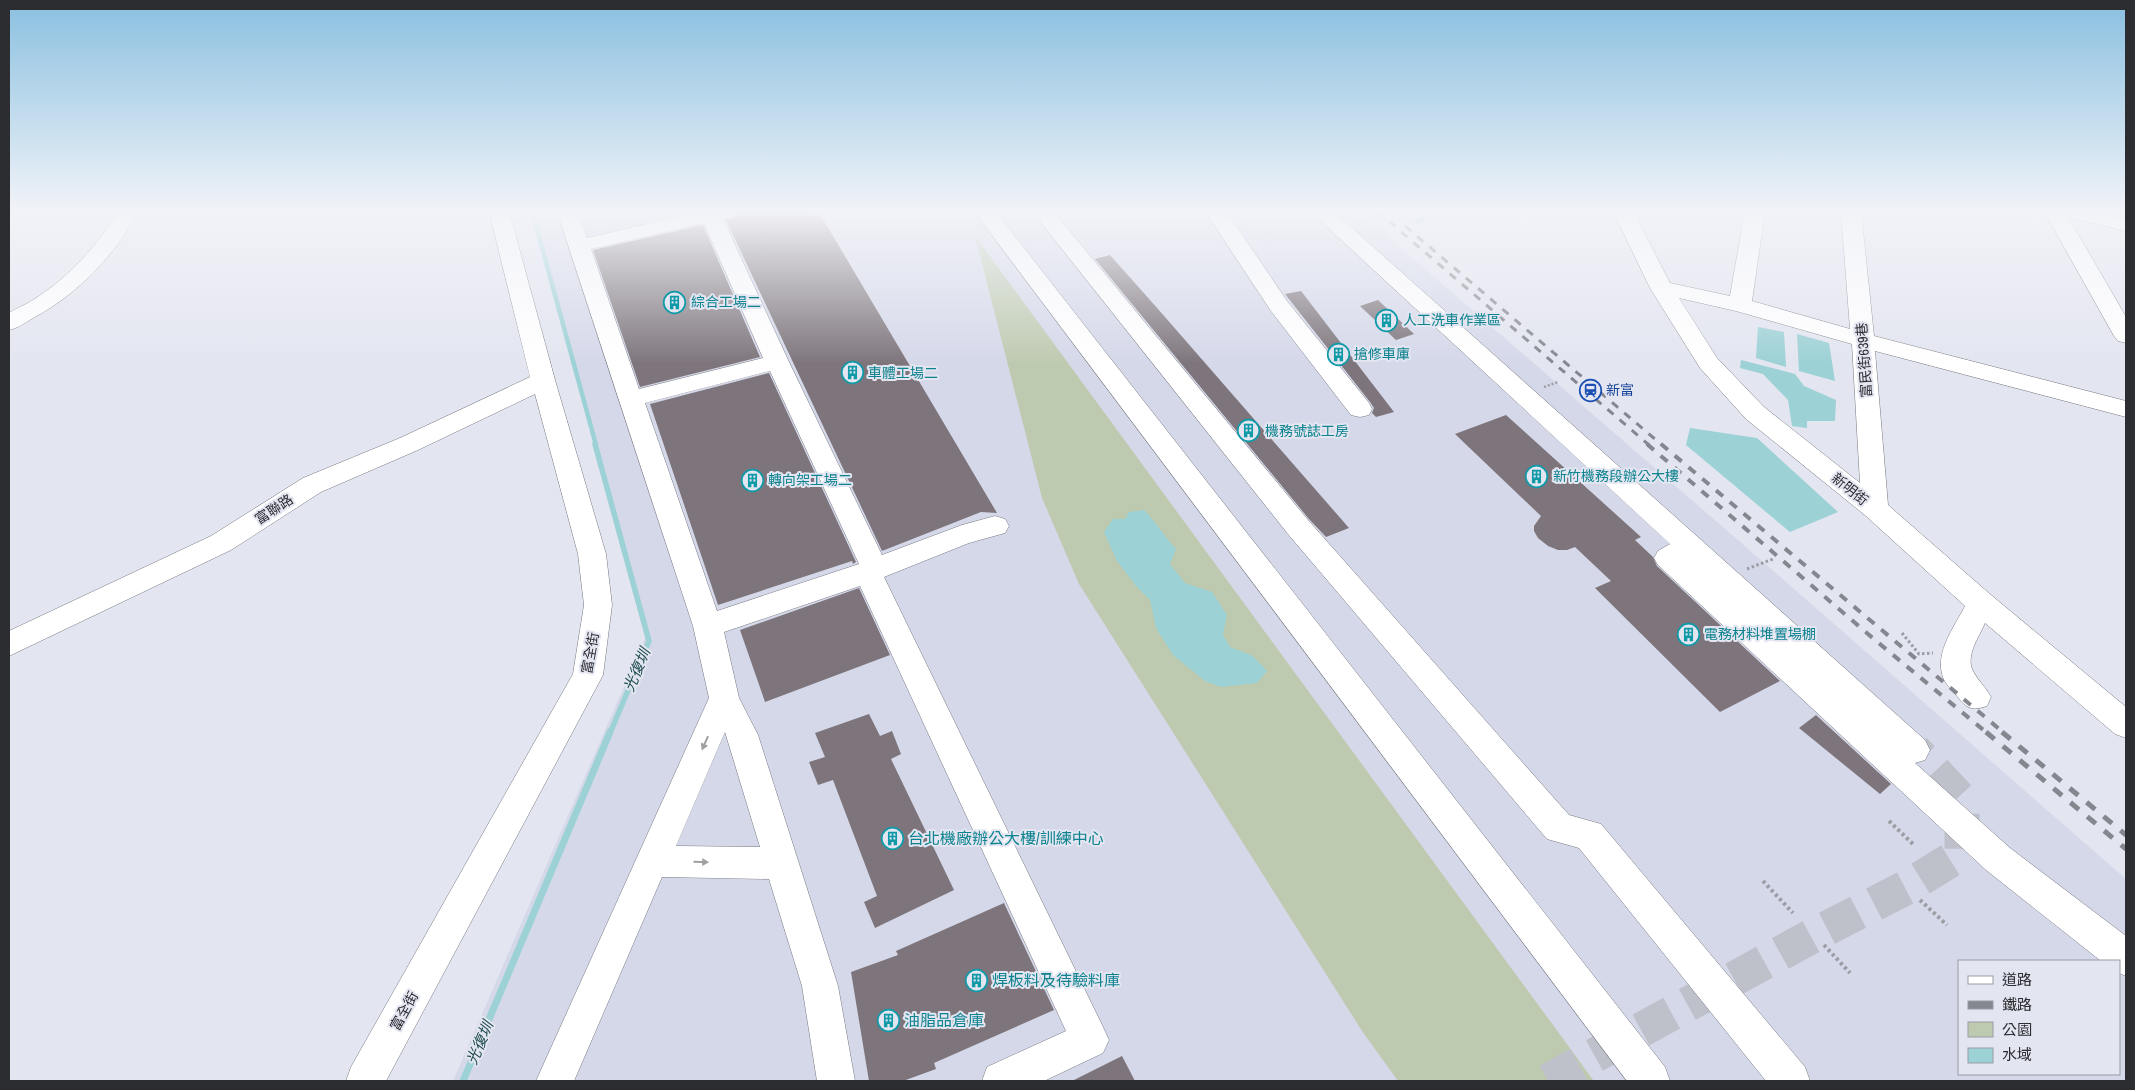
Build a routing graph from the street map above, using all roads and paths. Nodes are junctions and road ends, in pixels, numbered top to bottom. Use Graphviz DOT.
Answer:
graph roads {
  1 [pos="88,262"];
  2 [pos="512,262"];
  3 [pos="583,262"];
  4 [pos="738,262"];
  5 [pos="1022,262"];
  6 [pos="1083,262"];
  7 [pos="1249,262"];
  8 [pos="1375,262"];
  9 [pos="1648,262"];
  10 [pos="1747,262"];
  11 [pos="1856,262"];
  12 [pos="2083,262"];
  13 [pos="1661,288"];
  14 [pos="1740,305"];
  15 [pos="9,323"];
  16 [pos="2126,336"];
  17 [pos="1863,340"];
  18 [pos="776,362"];
  19 [pos="543,380"];
  20 [pos="630,399"];
  21 [pos="1360,409"];
  22 [pos="2126,409"];
  23 [pos="1875,509"];
  24 [pos="995,526"];
  25 [pos="1689,545"];
  26 [pos="1773,559"];
  27 [pos="872,570"];
  28 [pos="1744,570"];
  29 [pos="1981,603"];
  30 [pos="708,626"];
  31 [pos="1902,634"];
  32 [pos="9,644"];
  33 [pos="1956,652"];
  34 [pos="1976,697"];
  35 [pos="724,698"];
  36 [pos="2126,725"];
  37 [pos="1914,750"];
  38 [pos="1889,821"];
  39 [pos="1914,845"];
  40 [pos="652,861"];
  41 [pos="782,863"];
  42 [pos="1763,881"];
  43 [pos="1920,900"];
  44 [pos="1793,913"];
  45 [pos="1947,925"];
  46 [pos="1824,945"];
  47 [pos="2126,958"];
  48 [pos="1850,973"];
  49 [pos="365,1081"];
  50 [pos="555,1081"];
  51 [pos="836,1081"];
  52 [pos="1000,1081"];
  53 [pos="1651,1081"];
  54 [pos="1791,1081"];
  1 -- 15 [label="street"];
  2 -- 19 [label="street, 富全街"];
  3 -- 20 [label="street"];
  4 -- 18 [label="street"];
  5 -- 53 [label="street"];
  6 -- 54 [label="street"];
  7 -- 21 [label="street"];
  8 -- 25 [label="street"];
  9 -- 13 [label="street, 新明街"];
  10 -- 14 [label="street"];
  11 -- 17 [label="street, 富民街639巷"];
  12 -- 16 [label="street"];
  13 -- 14 [label="street"];
  13 -- 23 [label="street, 新明街"];
  14 -- 17 [label="street"];
  17 -- 22 [label="street"];
  17 -- 23 [label="street, 富民街639巷"];
  18 -- 20 [label="street"];
  18 -- 27 [label="street"];
  19 -- 32 [label="street, 富聯路"];
  19 -- 49 [label="street, 富全街"];
  20 -- 30 [label="street"];
  23 -- 29 [label="street, 新明街"];
  24 -- 27 [label="street"];
  25 -- 37 [label="street"];
  25 -- 47 [label="street"];
  26 -- 28 [label="path"];
  27 -- 30 [label="street"];
  27 -- 52 [label="street"];
  29 -- 33 [label="street"];
  29 -- 36 [label="street, 新明街"];
  30 -- 35 [label="street"];
  31 -- 33 [label="path"];
  33 -- 34 [label="street"];
  35 -- 40 [label="street, one-way"];
  35 -- 41 [label="street"];
  38 -- 39 [label="path"];
  40 -- 41 [label="street, one-way"];
  40 -- 50 [label="street"];
  41 -- 51 [label="street"];
  42 -- 44 [label="path"];
  43 -- 45 [label="path"];
  46 -- 48 [label="path"];
}
